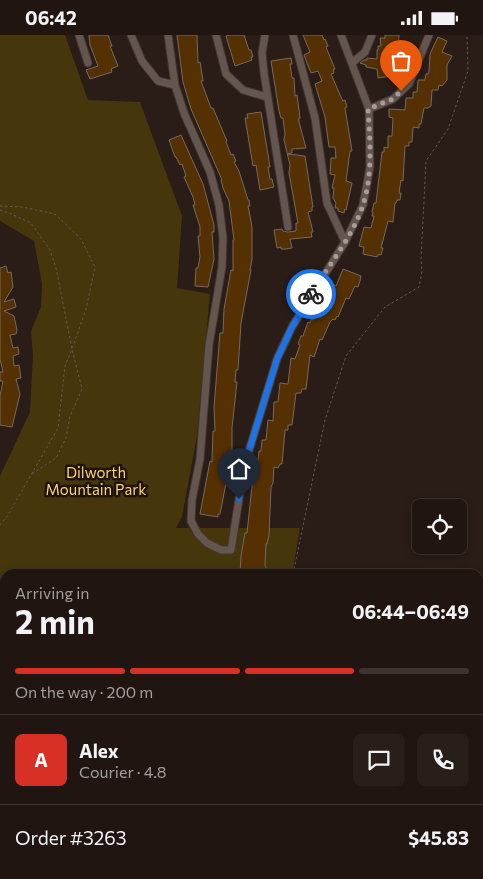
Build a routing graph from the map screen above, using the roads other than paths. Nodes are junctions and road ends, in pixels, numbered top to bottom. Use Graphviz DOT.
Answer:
graph roads {
  1 [pos="79,35"];
  2 [pos="131,35"];
  3 [pos="168,35"];
  4 [pos="216,35"];
  5 [pos="265,35"];
  6 [pos="293,35"];
  7 [pos="341,35"];
  8 [pos="372,35"];
  9 [pos="429,35"];
  10 [pos="88,63"];
  11 [pos="352,63"];
  12 [pos="175,85"];
  13 [pos="267,97"];
  14 [pos="368,109"];
  15 [pos="288,227"];
  16 [pos="345,242"];
  1 -- 10 [label="street"];
  2 -- 12 [label="street"];
  3 -- 12 [label="street"];
  4 -- 13 [label="street"];
  5 -- 13 [label="street"];
  6 -- 16 [label="street"];
  7 -- 11 [label="street"];
  8 -- 11 [label="street"];
  9 -- 14 [label="street"];
  11 -- 14 [label="street"];
  12 -- 16 [label="street"];
  13 -- 15 [label="street"];
  14 -- 16 [label="street"];
}
